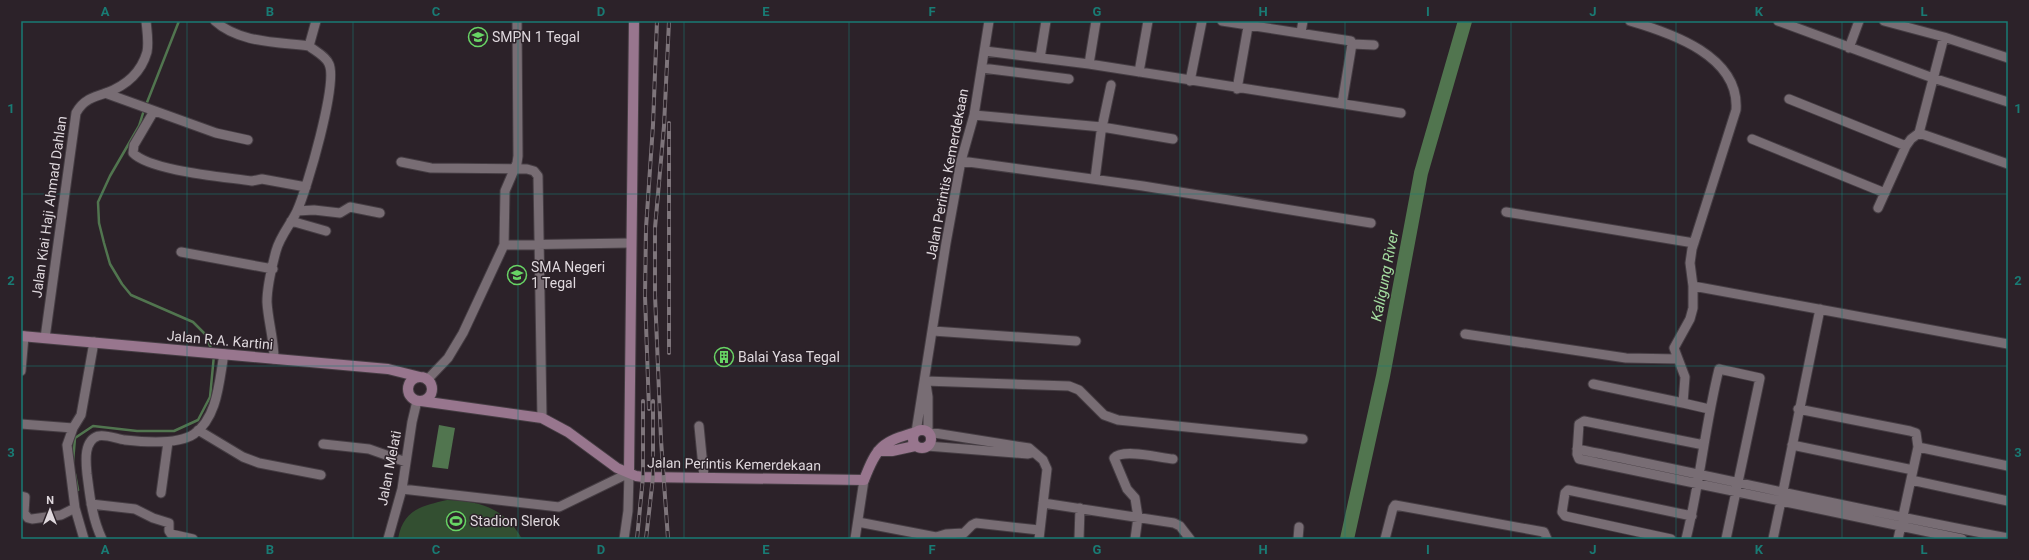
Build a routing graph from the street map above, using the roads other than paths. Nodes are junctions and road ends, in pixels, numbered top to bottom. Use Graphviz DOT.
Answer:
graph roads {
  1 [pos="146,21"];
  2 [pos="215,21"];
  3 [pos="316,21"];
  4 [pos="517,21"];
  5 [pos="634,21"];
  6 [pos="989,21"];
  7 [pos="1046,21"];
  8 [pos="1096,21"];
  9 [pos="1148,21"];
  10 [pos="1202,21"];
  11 [pos="1222,21"];
  12 [pos="1303,21"];
  13 [pos="1630,21"];
  14 [pos="1778,21"];
  15 [pos="1859,21"];
  16 [pos="1884,21"];
  17 [pos="1249,23"];
  18 [pos="1301,32"];
  19 [pos="1944,37"];
  20 [pos="1352,44"];
  21 [pos="1374,45"];
  22 [pos="309,46"];
  23 [pos="1849,48"];
  24 [pos="985,51"];
  25 [pos="1040,58"];
  26 [pos="2008,58"];
  27 [pos="1088,64"];
  28 [pos="982,68"];
  29 [pos="1139,72"];
  30 [pos="1932,78"];
  31 [pos="1069,79"];
  32 [pos="1190,80"];
  33 [pos="1111,84"];
  34 [pos="1237,89"];
  35 [pos="105,93"];
  36 [pos="1789,99"];
  37 [pos="2008,102"];
  38 [pos="1342,104"];
  39 [pos="151,110"];
  40 [pos="1401,113"];
  41 [pos="974,115"];
  42 [pos="1102,127"];
  43 [pos="1919,133"];
  44 [pos="1173,139"];
  45 [pos="1752,139"];
  46 [pos="248,140"];
  47 [pos="1906,146"];
  48 [pos="961,161"];
  49 [pos="401,162"];
  50 [pos="2008,164"];
  51 [pos="514,169"];
  52 [pos="1095,179"];
  53 [pos="306,187"];
  54 [pos="1885,193"];
  55 [pos="1878,208"];
  56 [pos="297,211"];
  57 [pos="1506,212"];
  58 [pos="380,213"];
  59 [pos="291,221"];
  60 [pos="1371,223"];
  61 [pos="326,231"];
  62 [pos="630,243"];
  63 [pos="1694,243"];
  64 [pos="504,245"];
  65 [pos="539,246"];
  66 [pos="181,252"];
  67 [pos="273,269"];
  68 [pos="1692,286"];
  69 [pos="1820,309"];
  70 [pos="933,331"];
  71 [pos="1465,334"];
  72 [pos="22,336"];
  73 [pos="45,338"];
  74 [pos="1076,341"];
  75 [pos="94,342"];
  76 [pos="2008,344"];
  77 [pos="222,354"];
  78 [pos="274,359"];
  79 [pos="1678,359"];
  80 [pos="388,369"];
  81 [pos="21,371"];
  82 [pos="426,380"];
  83 [pos="925,381"];
  84 [pos="1593,384"];
  85 [pos="407,390"];
  86 [pos="419,401"];
  87 [pos="1683,403"];
  88 [pos="454,407"];
  89 [pos="1798,409"];
  90 [pos="1709,410"];
  91 [pos="542,418"];
  92 [pos="21,424"];
  93 [pos="700,426"];
  94 [pos="73,428"];
  95 [pos="198,430"];
  96 [pos="916,432"];
  97 [pos="928,432"];
  98 [pos="1303,439"];
  99 [pos="168,442"];
  100 [pos="324,444"];
  101 [pos="1704,445"];
  102 [pos="1792,445"];
  103 [pos="915,446"];
  104 [pos="927,446"];
  105 [pos="1918,447"];
  106 [pos="878,451"];
  107 [pos="1033,452"];
  108 [pos="1173,459"];
  109 [pos="406,462"];
  110 [pos="2008,466"];
  111 [pos="1913,470"];
  112 [pos="628,473"];
  113 [pos="321,475"];
  114 [pos="704,478"];
  115 [pos="1698,478"];
  116 [pos="864,480"];
  117 [pos="1911,480"];
  118 [pos="1737,482"];
  119 [pos="402,489"];
  120 [pos="1735,491"];
  121 [pos="1783,492"];
  122 [pos="160,493"];
  123 [pos="21,496"];
  124 [pos="1820,500"];
  125 [pos="1781,501"];
  126 [pos="2008,501"];
  127 [pos="91,504"];
  128 [pos="1043,504"];
  129 [pos="75,508"];
  130 [pos="1080,508"];
  131 [pos="1818,510"];
  132 [pos="1692,516"];
  133 [pos="1138,517"];
  134 [pos="858,522"];
  135 [pos="1902,522"];
  136 [pos="1299,527"];
  137 [pos="1039,534"];
  138 [pos="1939,536"];
  139 [pos="936,538"];
  140 [pos="2008,538"];
  141 [pos="84,539"];
  142 [pos="102,539"];
  143 [pos="192,539"];
  144 [pos="388,539"];
  145 [pos="624,539"];
  146 [pos="855,539"];
  147 [pos="1079,539"];
  148 [pos="1135,539"];
  149 [pos="1190,539"];
  150 [pos="1298,539"];
  151 [pos="1385,539"];
  152 [pos="1546,539"];
  153 [pos="1670,539"];
  154 [pos="1686,539"];
  155 [pos="1726,539"];
  156 [pos="1773,539"];
  157 [pos="1898,539"];
  158 [pos="1962,539"];
  1 -- 35 [label="street, Jalan Kiai Haji Ahmad Dahlan"];
  2 -- 22 [label="street"];
  3 -- 22 [label="street"];
  4 -- 51 [label="street"];
  5 -- 62 [label="street"];
  6 -- 24 [label="street, Jalan Perintis Kemerdekaan"];
  7 -- 25 [label="street"];
  8 -- 27 [label="street"];
  9 -- 29 [label="street"];
  10 -- 32 [label="street"];
  11 -- 17 [label="street"];
  12 -- 18 [label="street"];
  13 -- 63 [label="street"];
  14 -- 23 [label="street"];
  15 -- 23 [label="street"];
  16 -- 19 [label="street"];
  17 -- 18 [label="street"];
  17 -- 34 [label="street"];
  18 -- 20 [label="street"];
  19 -- 26 [label="street"];
  19 -- 30 [label="street"];
  20 -- 21 [label="street"];
  20 -- 38 [label="street"];
  22 -- 53 [label="street"];
  23 -- 30 [label="street"];
  24 -- 25 [label="street"];
  24 -- 28 [label="street, Jalan Perintis Kemerdekaan"];
  25 -- 27 [label="street"];
  27 -- 29 [label="street"];
  28 -- 31 [label="street"];
  28 -- 41 [label="street, Jalan Perintis Kemerdekaan"];
  29 -- 32 [label="street"];
  30 -- 37 [label="street"];
  30 -- 43 [label="street"];
  32 -- 34 [label="street"];
  33 -- 42 [label="street"];
  34 -- 38 [label="street"];
  35 -- 39 [label="street"];
  35 -- 73 [label="street, Jalan Kiai Haji Ahmad Dahlan"];
  36 -- 47 [label="street"];
  38 -- 40 [label="street"];
  39 -- 46 [label="street"];
  39 -- 53 [label="street"];
  41 -- 42 [label="street"];
  41 -- 48 [label="street, Jalan Perintis Kemerdekaan"];
  42 -- 44 [label="street"];
  42 -- 52 [label="street"];
  43 -- 47 [label="street"];
  43 -- 50 [label="street"];
  45 -- 54 [label="street"];
  47 -- 54 [label="street"];
  48 -- 52 [label="street"];
  48 -- 70 [label="street, Jalan Perintis Kemerdekaan"];
  49 -- 51 [label="street"];
  51 -- 64 [label="street"];
  51 -- 65 [label="street"];
  52 -- 60 [label="street"];
  53 -- 56 [label="street"];
  54 -- 55 [label="street"];
  56 -- 58 [label="street"];
  56 -- 59 [label="street"];
  57 -- 63 [label="street"];
  59 -- 61 [label="street"];
  59 -- 67 [label="street"];
  62 -- 65 [label="street"];
  62 -- 112 [label="street"];
  63 -- 68 [label="street"];
  64 -- 65 [label="street"];
  64 -- 82 [label="street"];
  65 -- 91 [label="street"];
  66 -- 67 [label="street"];
  67 -- 78 [label="street"];
  68 -- 69 [label="street"];
  68 -- 79 [label="street"];
  69 -- 76 [label="street"];
  69 -- 89 [label="street"];
  70 -- 74 [label="street"];
  70 -- 83 [label="street, Jalan Perintis Kemerdekaan"];
  71 -- 79 [label="street"];
  72 -- 73 [label="street, Jalan R.A. Kartini"];
  72 -- 81 [label="street"];
  73 -- 75 [label="street, Jalan R.A. Kartini"];
  75 -- 77 [label="street, Jalan R.A. Kartini"];
  75 -- 94 [label="street"];
  77 -- 78 [label="street, Jalan R.A. Kartini"];
  77 -- 95 [label="street"];
  78 -- 80 [label="street, Jalan R.A. Kartini"];
  79 -- 87 [label="street"];
  80 -- 82 [label="street, Jalan R.A. Kartini"];
  80 -- 85 [label="street"];
  82 -- 85 [label="street"];
  82 -- 86 [label="street"];
  82 -- 88 [label="street"];
  83 -- 96 [label="street, Jalan Perintis Kemerdekaan"];
  83 -- 97 [label="street, Jalan Perintis Kemerdekaan"];
  83 -- 98 [label="street"];
  84 -- 87 [label="street"];
  85 -- 86 [label="street"];
  86 -- 88 [label="street, Jalan Perintis Kemerdekaan"];
  86 -- 109 [label="street, Jalan Melati"];
  87 -- 90 [label="street"];
  88 -- 91 [label="street, Jalan Perintis Kemerdekaan"];
  89 -- 102 [label="street"];
  89 -- 105 [label="street"];
  90 -- 101 [label="street"];
  90 -- 118 [label="street"];
  91 -- 112 [label="street, Jalan Perintis Kemerdekaan"];
  92 -- 94 [label="street"];
  93 -- 114 [label="street"];
  94 -- 129 [label="street"];
  95 -- 99 [label="street"];
  95 -- 113 [label="street"];
  96 -- 97 [label="street"];
  96 -- 103 [label="street, Jalan Perintis Kemerdekaan"];
  96 -- 106 [label="street"];
  97 -- 104 [label="street, Jalan Perintis Kemerdekaan"];
  97 -- 107 [label="street"];
  99 -- 122 [label="street"];
  99 -- 127 [label="street"];
  100 -- 109 [label="street"];
  101 -- 115 [label="street"];
  101 -- 115 [label="street"];
  102 -- 111 [label="street"];
  102 -- 121 [label="street"];
  103 -- 104 [label="street"];
  103 -- 106 [label="street"];
  104 -- 107 [label="street"];
  105 -- 110 [label="street"];
  105 -- 111 [label="street"];
  106 -- 116 [label="street"];
  107 -- 128 [label="street"];
  108 -- 133 [label="street"];
  109 -- 119 [label="street, Jalan Melati"];
  111 -- 117 [label="street"];
  112 -- 114 [label="street, Jalan Perintis Kemerdekaan"];
  112 -- 119 [label="street"];
  112 -- 145 [label="street"];
  114 -- 116 [label="street, Jalan Perintis Kemerdekaan"];
  115 -- 118 [label="street"];
  115 -- 120 [label="street"];
  115 -- 132 [label="street"];
  116 -- 134 [label="street"];
  117 -- 126 [label="street"];
  117 -- 135 [label="street"];
  118 -- 120 [label="street"];
  118 -- 121 [label="street"];
  119 -- 144 [label="street, Jalan Melati"];
  120 -- 125 [label="street"];
  120 -- 155 [label="street"];
  121 -- 124 [label="street"];
  121 -- 125 [label="street"];
  123 -- 129 [label="street"];
  124 -- 131 [label="street"];
  124 -- 135 [label="street"];
  125 -- 131 [label="street"];
  125 -- 156 [label="street"];
  127 -- 142 [label="street"];
  127 -- 143 [label="street"];
  128 -- 130 [label="street"];
  128 -- 137 [label="street"];
  129 -- 141 [label="street"];
  130 -- 133 [label="street"];
  130 -- 147 [label="street"];
  131 -- 135 [label="street"];
  132 -- 153 [label="street"];
  132 -- 154 [label="street"];
  133 -- 148 [label="street"];
  133 -- 149 [label="street"];
  134 -- 139 [label="street"];
  134 -- 146 [label="street"];
  135 -- 138 [label="street"];
  135 -- 140 [label="street"];
  135 -- 157 [label="street"];
  136 -- 150 [label="street"];
  137 -- 139 [label="street"];
  138 -- 158 [label="street"];
  151 -- 152 [label="street"];
}
